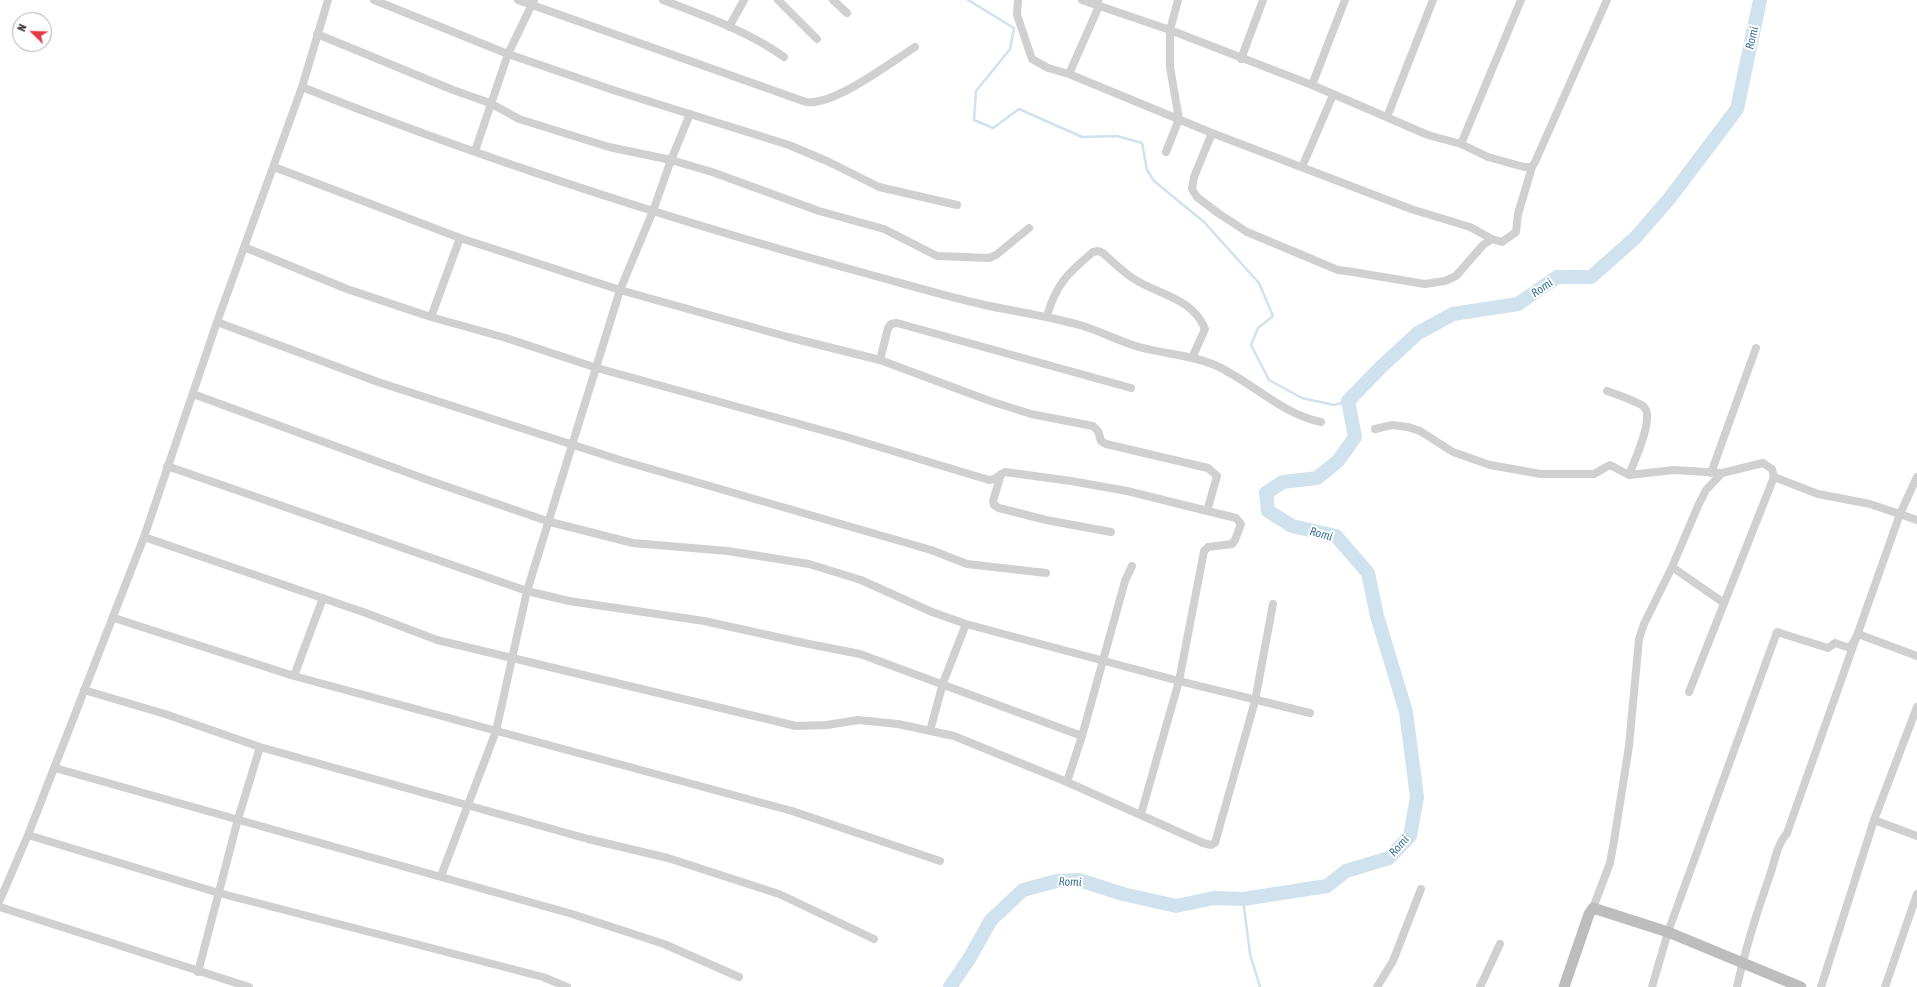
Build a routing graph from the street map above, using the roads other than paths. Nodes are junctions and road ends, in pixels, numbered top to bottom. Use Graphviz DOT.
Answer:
graph roads {
  1 [pos="328,0"];
  2 [pos="374,0"];
  3 [pos="518,0"];
  4 [pos="663,0"];
  5 [pos="744,0"];
  6 [pos="778,0"];
  7 [pos="833,0"];
  8 [pos="1018,0"];
  9 [pos="1082,0"];
  10 [pos="1178,0"];
  11 [pos="1263,0"];
  12 [pos="1345,0"];
  13 [pos="1433,0"];
  14 [pos="1521,0"];
  15 [pos="1607,0"];
  16 [pos="533,3"];
  17 [pos="1098,3"];
  18 [pos="847,13"];
  19 [pos="729,27"];
  20 [pos="1170,30"];
  21 [pos="317,34"];
  22 [pos="817,39"];
  23 [pos="915,47"];
  24 [pos="508,54"];
  25 [pos="784,57"];
  26 [pos="1241,59"];
  27 [pos="1069,74"];
  28 [pos="1312,85"];
  29 [pos="302,87"];
  30 [pos="1333,95"];
  31 [pos="490,103"];
  32 [pos="690,114"];
  33 [pos="1387,117"];
  34 [pos="1179,119"];
  35 [pos="1212,133"];
  36 [pos="1461,144"];
  37 [pos="475,151"];
  38 [pos="1166,152"];
  39 [pos="671,160"];
  40 [pos="274,167"];
  41 [pos="1302,167"];
  42 [pos="1532,167"];
  43 [pos="957,205"];
  44 [pos="653,211"];
  45 [pos="1029,228"];
  46 [pos="460,238"];
  47 [pos="1492,239"];
  48 [pos="244,247"];
  49 [pos="620,290"];
  50 [pos="1047,316"];
  51 [pos="431,317"];
  52 [pos="217,322"];
  53 [pos="1756,348"];
  54 [pos="1192,358"];
  55 [pos="880,360"];
  56 [pos="597,368"];
  57 [pos="1131,388"];
  58 [pos="1607,390"];
  59 [pos="193,394"];
  60 [pos="1321,422"];
  61 [pos="1375,429"];
  62 [pos="574,445"];
  63 [pos="167,466"];
  64 [pos="1711,473"];
  65 [pos="1722,473"];
  66 [pos="1001,474"];
  67 [pos="1630,475"];
  68 [pos="1774,477"];
  69 [pos="1917,477"];
  70 [pos="1207,511"];
  71 [pos="1900,514"];
  72 [pos="1917,520"];
  73 [pos="550,522"];
  74 [pos="1111,532"];
  75 [pos="144,537"];
  76 [pos="1132,566"];
  77 [pos="1672,567"];
  78 [pos="1046,573"];
  79 [pos="527,591"];
  80 [pos="323,598"];
  81 [pos="1724,603"];
  82 [pos="1273,604"];
  83 [pos="114,618"];
  84 [pos="966,624"];
  85 [pos="1858,634"];
  86 [pos="1917,656"];
  87 [pos="512,659"];
  88 [pos="1104,660"];
  89 [pos="294,676"];
  90 [pos="1179,682"];
  91 [pos="943,683"];
  92 [pos="84,690"];
  93 [pos="1689,692"];
  94 [pos="1255,701"];
  95 [pos="1917,707"];
  96 [pos="1310,713"];
  97 [pos="496,731"];
  98 [pos="930,731"];
  99 [pos="1082,736"];
  100 [pos="260,747"];
  101 [pos="55,768"];
  102 [pos="1067,782"];
  103 [pos="469,805"];
  104 [pos="1140,814"];
  105 [pos="238,819"];
  106 [pos="1874,820"];
  107 [pos="28,836"];
  108 [pos="1917,836"];
  109 [pos="940,861"];
  110 [pos="441,876"];
  111 [pos="1421,889"];
  112 [pos="218,893"];
  113 [pos="1917,894"];
  114 [pos="0,900"];
  115 [pos="0,907"];
  116 [pos="1593,908"];
  117 [pos="1668,932"];
  118 [pos="874,938"];
  119 [pos="1500,944"];
  120 [pos="1742,962"];
  121 [pos="198,972"];
  122 [pos="739,976"];
  123 [pos="248,987"];
  124 [pos="567,987"];
  125 [pos="1377,987"];
  126 [pos="1480,987"];
  127 [pos="1564,987"];
  128 [pos="1652,987"];
  129 [pos="1736,987"];
  130 [pos="1801,987"];
  131 [pos="1821,987"];
  132 [pos="1885,987"];
  1 -- 21 [label="street"];
  2 -- 24 [label="street"];
  3 -- 16 [label="street"];
  4 -- 19 [label="street"];
  5 -- 19 [label="street"];
  6 -- 22 [label="street"];
  7 -- 18 [label="street"];
  8 -- 27 [label="street"];
  9 -- 17 [label="street"];
  10 -- 20 [label="street"];
  11 -- 26 [label="street"];
  12 -- 28 [label="street"];
  13 -- 33 [label="street"];
  14 -- 36 [label="street"];
  15 -- 42 [label="street"];
  16 -- 23 [label="street"];
  16 -- 24 [label="street"];
  17 -- 20 [label="street"];
  17 -- 27 [label="street"];
  19 -- 25 [label="street"];
  20 -- 26 [label="street"];
  20 -- 34 [label="street"];
  21 -- 29 [label="street"];
  21 -- 31 [label="street"];
  24 -- 31 [label="street"];
  24 -- 32 [label="street"];
  26 -- 28 [label="street"];
  27 -- 34 [label="street"];
  28 -- 30 [label="street"];
  29 -- 37 [label="street"];
  29 -- 40 [label="street"];
  30 -- 33 [label="street"];
  30 -- 41 [label="street"];
  31 -- 37 [label="street"];
  31 -- 39 [label="street"];
  32 -- 39 [label="street"];
  32 -- 43 [label="street"];
  33 -- 36 [label="street"];
  34 -- 35 [label="street"];
  34 -- 38 [label="street"];
  35 -- 41 [label="street"];
  35 -- 47 [label="street"];
  36 -- 42 [label="street"];
  37 -- 44 [label="street"];
  39 -- 44 [label="street"];
  39 -- 45 [label="street"];
  40 -- 46 [label="street"];
  40 -- 48 [label="street"];
  41 -- 47 [label="street"];
  42 -- 47 [label="street"];
  44 -- 49 [label="street"];
  44 -- 50 [label="street"];
  46 -- 49 [label="street"];
  46 -- 51 [label="street"];
  48 -- 51 [label="street"];
  48 -- 52 [label="street"];
  49 -- 55 [label="street"];
  49 -- 56 [label="street"];
  50 -- 54 [label="street"];
  50 -- 54 [label="street"];
  51 -- 56 [label="street"];
  52 -- 59 [label="street"];
  52 -- 62 [label="street"];
  53 -- 64 [label="street"];
  54 -- 60 [label="street"];
  55 -- 57 [label="street"];
  55 -- 70 [label="street"];
  56 -- 62 [label="street"];
  56 -- 66 [label="street"];
  58 -- 67 [label="street"];
  59 -- 63 [label="street"];
  59 -- 73 [label="street"];
  61 -- 67 [label="street"];
  62 -- 73 [label="street"];
  62 -- 78 [label="street"];
  63 -- 75 [label="street"];
  63 -- 79 [label="street"];
  64 -- 65 [label="street"];
  64 -- 67 [label="street"];
  65 -- 68 [label="street"];
  65 -- 77 [label="street"];
  66 -- 70 [label="street"];
  66 -- 74 [label="street"];
  68 -- 71 [label="street"];
  68 -- 81 [label="street"];
  69 -- 71 [label="street"];
  70 -- 90 [label="street"];
  71 -- 72 [label="street"];
  71 -- 85 [label="street"];
  73 -- 79 [label="street"];
  73 -- 84 [label="street"];
  75 -- 80 [label="street"];
  75 -- 83 [label="street"];
  76 -- 88 [label="street"];
  77 -- 81 [label="street"];
  77 -- 116 [label="street"];
  79 -- 87 [label="street"];
  79 -- 91 [label="street"];
  80 -- 87 [label="street"];
  80 -- 89 [label="street"];
  81 -- 93 [label="street"];
  82 -- 94 [label="street"];
  83 -- 89 [label="street"];
  83 -- 92 [label="street"];
  84 -- 88 [label="street"];
  84 -- 91 [label="street"];
  85 -- 86 [label="street"];
  85 -- 117 [label="street"];
  85 -- 120 [label="street"];
  87 -- 97 [label="street"];
  87 -- 98 [label="street"];
  88 -- 90 [label="street"];
  88 -- 99 [label="street"];
  89 -- 97 [label="street"];
  90 -- 94 [label="street"];
  90 -- 104 [label="street"];
  91 -- 98 [label="street"];
  91 -- 99 [label="street"];
  92 -- 100 [label="street"];
  92 -- 101 [label="street"];
  94 -- 96 [label="street"];
  94 -- 104 [label="street"];
  95 -- 106 [label="street"];
  97 -- 103 [label="street"];
  97 -- 109 [label="street"];
  98 -- 102 [label="street"];
  99 -- 102 [label="street"];
  100 -- 103 [label="street"];
  100 -- 105 [label="street"];
  101 -- 105 [label="street"];
  101 -- 107 [label="street"];
  102 -- 104 [label="street"];
  103 -- 110 [label="street"];
  103 -- 118 [label="street"];
  105 -- 110 [label="street"];
  105 -- 112 [label="street"];
  106 -- 108 [label="street"];
  106 -- 131 [label="street"];
  107 -- 112 [label="street"];
  107 -- 114 [label="street"];
  110 -- 122 [label="street"];
  111 -- 125 [label="street"];
  112 -- 121 [label="street"];
  112 -- 124 [label="street"];
  113 -- 132 [label="street"];
  115 -- 121 [label="street"];
  116 -- 117 [label="street"];
  116 -- 127 [label="street"];
  117 -- 120 [label="street"];
  117 -- 128 [label="street"];
  119 -- 126 [label="street"];
  120 -- 129 [label="street"];
  120 -- 130 [label="street"];
  121 -- 123 [label="street"];
}
